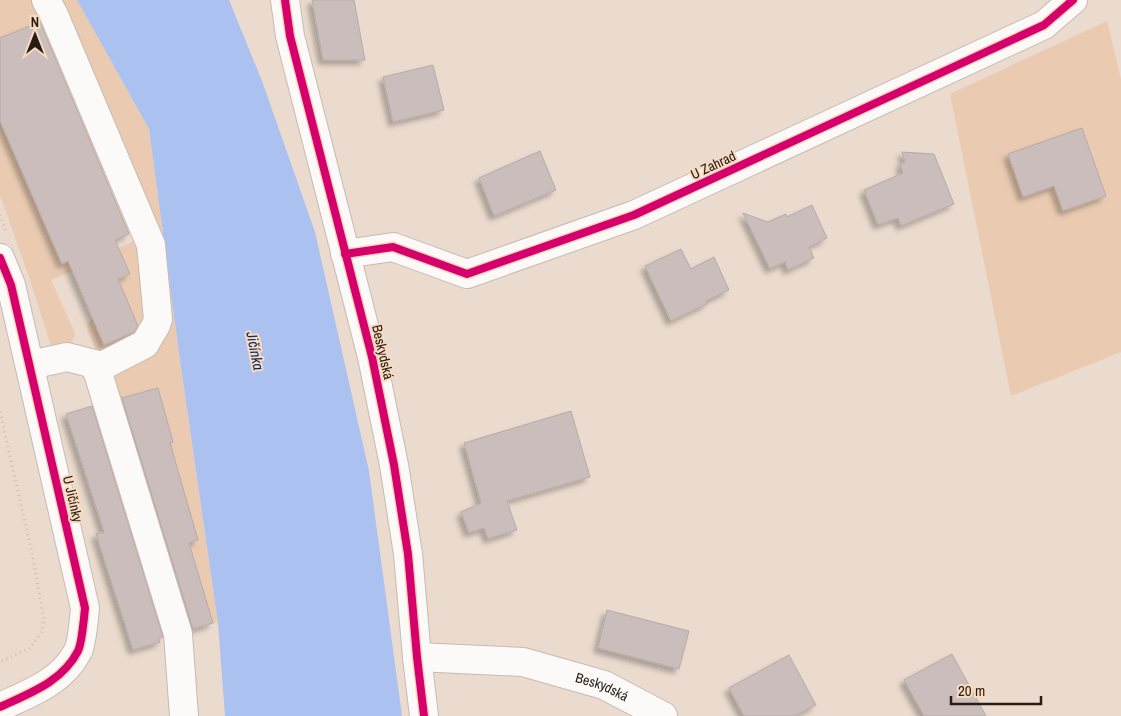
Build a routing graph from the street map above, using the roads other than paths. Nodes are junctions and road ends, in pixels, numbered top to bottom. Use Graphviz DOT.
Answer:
graph roads {
  1 [pos="46,0"];
  2 [pos="285,0"];
  3 [pos="1072,0"];
  4 [pos="345,254"];
  5 [pos="0,258"];
  6 [pos="8,307"];
  7 [pos="93,364"];
  8 [pos="30,365"];
  9 [pos="417,658"];
  10 [pos="0,707"];
  11 [pos="184,716"];
  12 [pos="424,716"];
  13 [pos="663,716"];
  1 -- 7 [label="street"];
  2 -- 4 [label="street, Beskydská"];
  3 -- 4 [label="street, U Zahrad"];
  4 -- 9 [label="street, Beskydská"];
  5 -- 6 [label="street, U Jičínky"];
  6 -- 8 [label="street, U Jičínky"];
  7 -- 8 [label="street"];
  7 -- 11 [label="street"];
  8 -- 10 [label="street, U Jičínky"];
  9 -- 12 [label="street, Beskydská"];
  9 -- 13 [label="street, Beskydská"];
}
